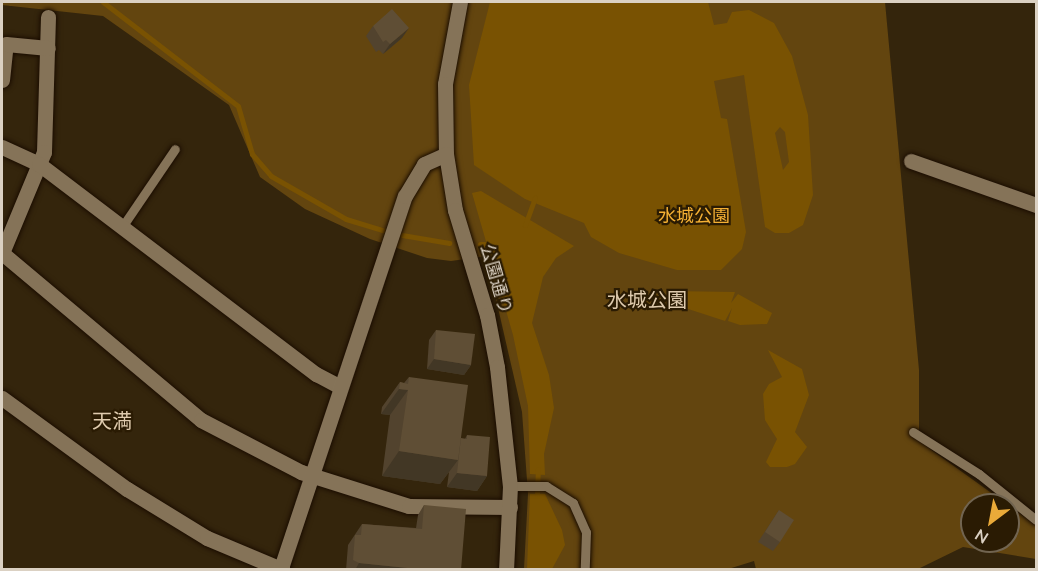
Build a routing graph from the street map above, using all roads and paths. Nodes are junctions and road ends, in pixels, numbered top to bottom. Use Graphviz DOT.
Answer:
graph roads {
  1 [pos="460,2"];
  2 [pos="48,17"];
  3 [pos="48,48"];
  4 [pos="2,80"];
  5 [pos="2,147"];
  6 [pos="175,149"];
  7 [pos="446,154"];
  8 [pos="911,161"];
  9 [pos="39,164"];
  10 [pos="1036,205"];
  11 [pos="122,227"];
  12 [pos="339,386"];
  13 [pos="2,398"];
  14 [pos="913,432"];
  15 [pos="311,475"];
  16 [pos="510,486"];
  17 [pos="510,507"];
  18 [pos="1036,520"];
  19 [pos="282,568"];
  20 [pos="506,570"];
  21 [pos="585,570"];
  1 -- 7 [label="street, 公園通り"];
  2 -- 3 [label="street"];
  3 -- 4 [label="street"];
  3 -- 9 [label="street"];
  5 -- 9 [label="street"];
  6 -- 11 [label="lane"];
  7 -- 12 [label="street"];
  7 -- 16 [label="street, 公園通り"];
  8 -- 10 [label="street"];
  9 -- 11 [label="street"];
  9 -- 15 [label="street"];
  11 -- 12 [label="street"];
  12 -- 15 [label="street"];
  13 -- 19 [label="street"];
  14 -- 18 [label="lane"];
  15 -- 17 [label="street"];
  15 -- 19 [label="street"];
  16 -- 17 [label="street, 公園通り"];
  16 -- 21 [label="lane"];
  17 -- 20 [label="street, 公園通り"];
}
